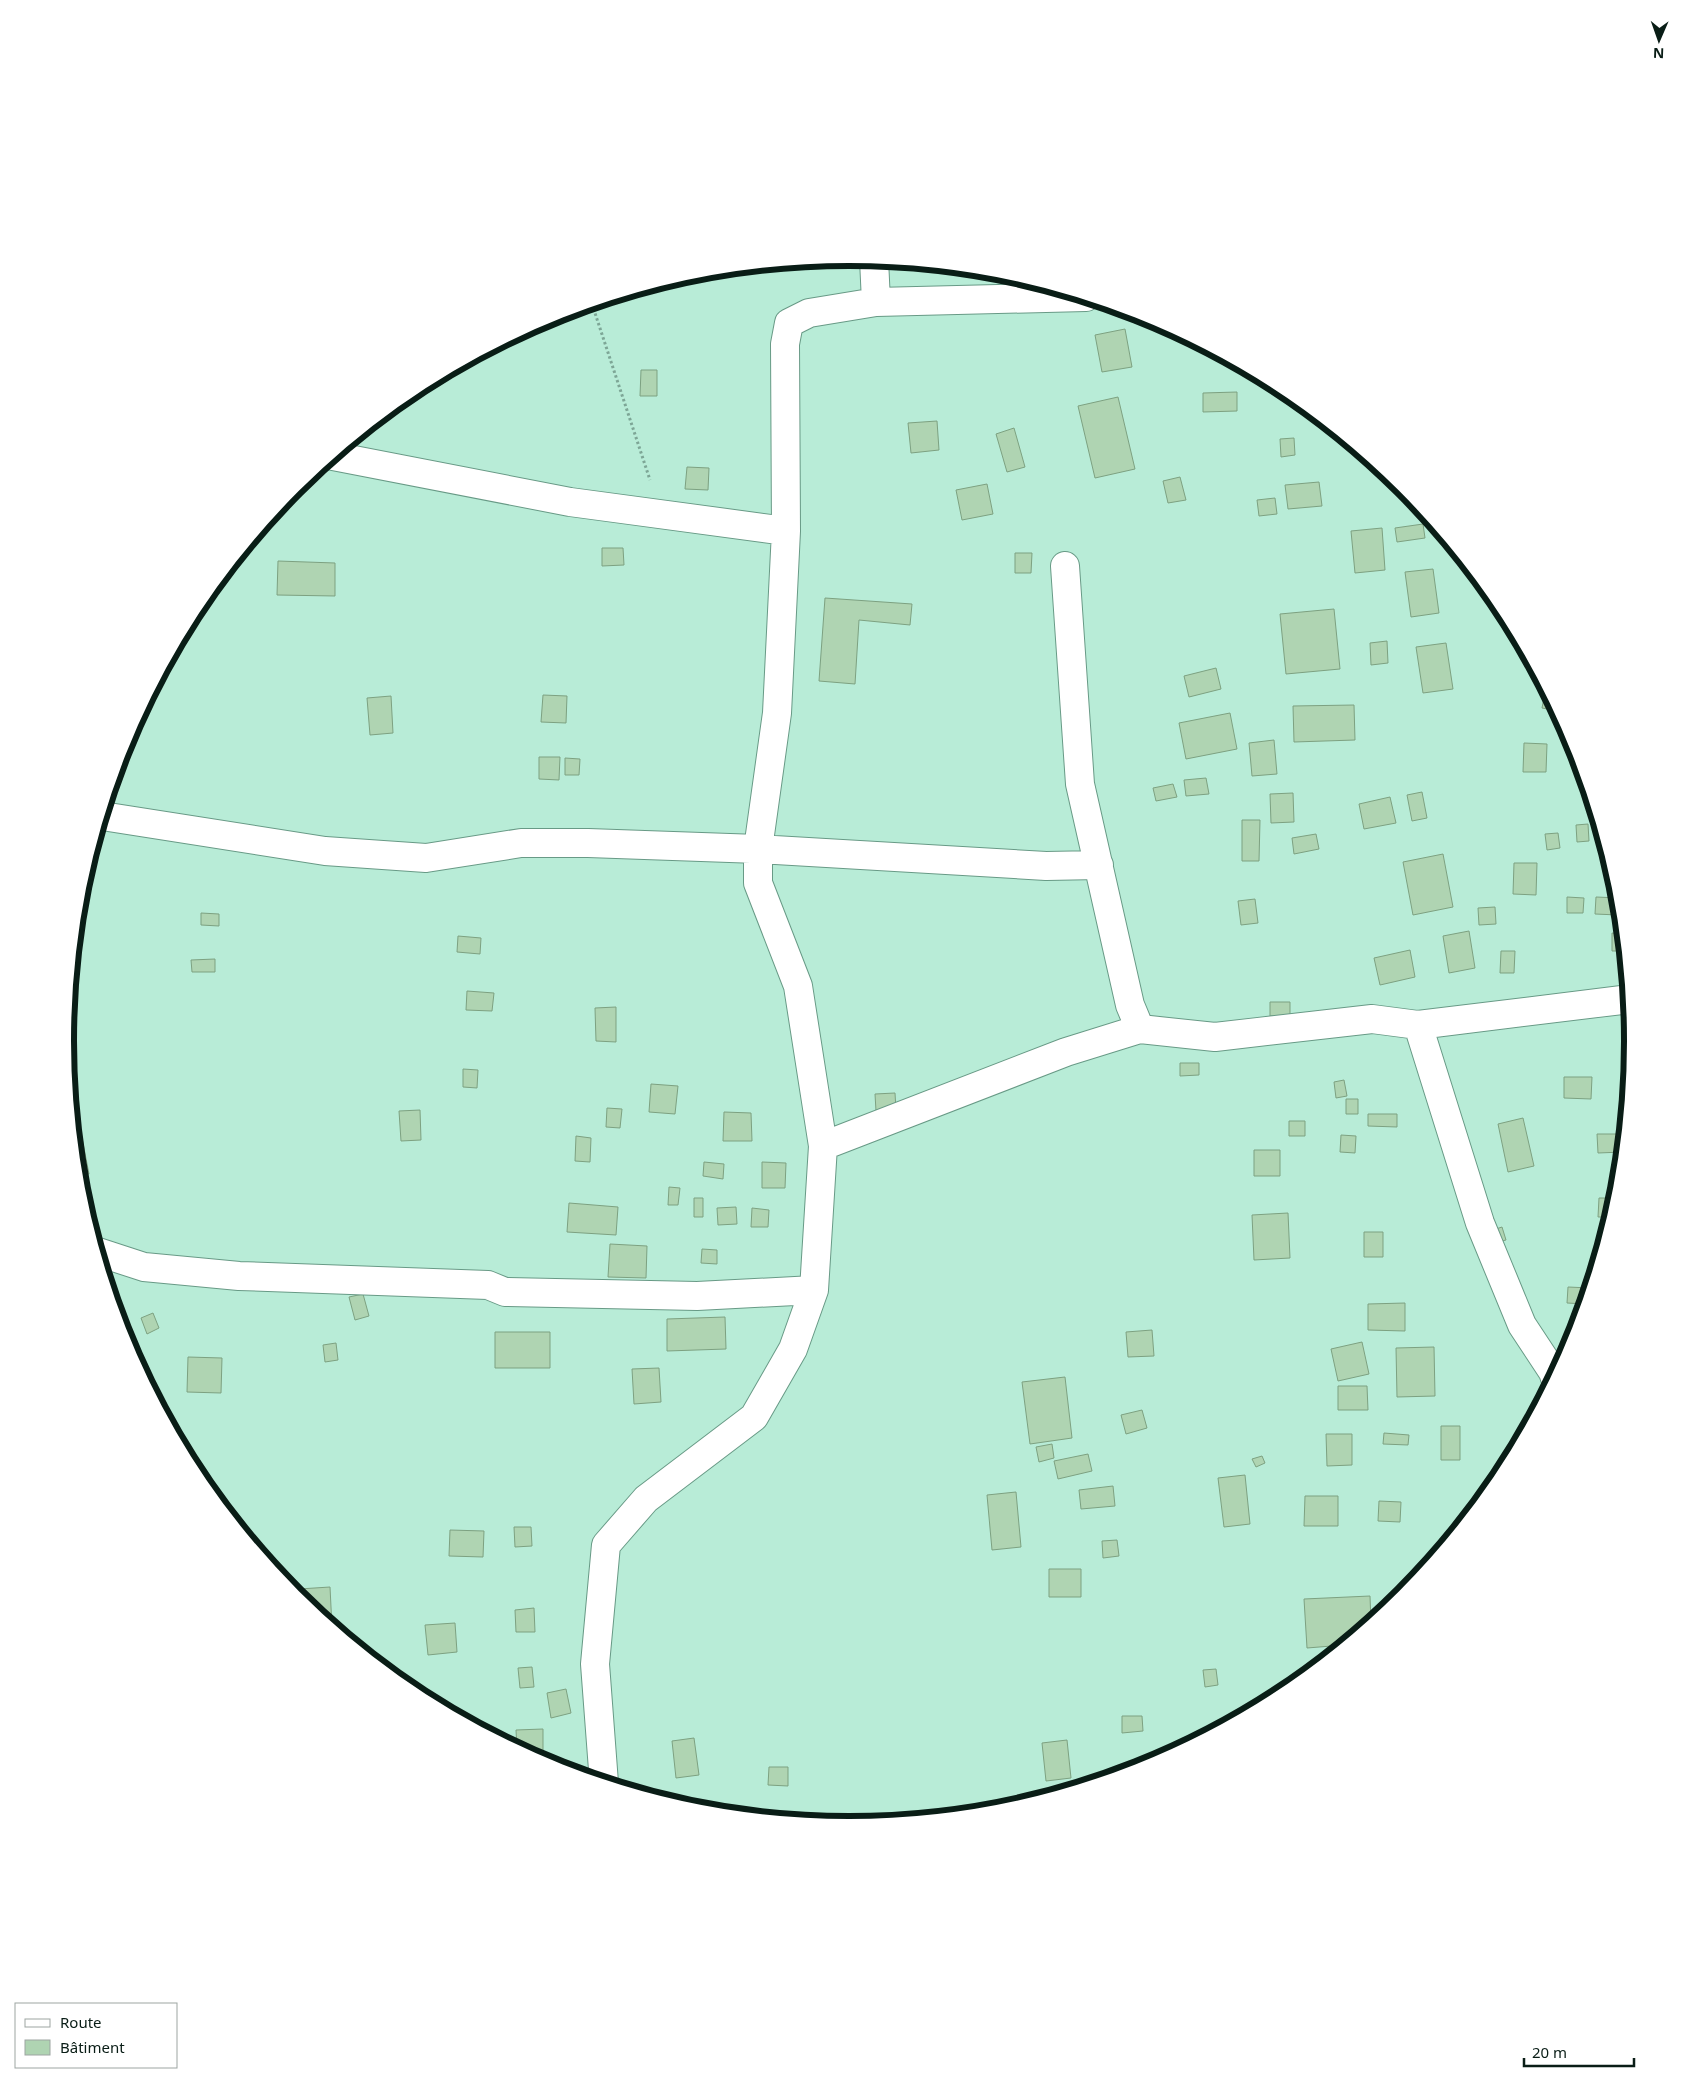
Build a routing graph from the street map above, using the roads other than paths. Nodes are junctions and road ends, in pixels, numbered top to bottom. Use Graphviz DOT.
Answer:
graph roads {
  1 [pos="874,266"];
  2 [pos="1068,297"];
  3 [pos="876,302"];
  4 [pos="339,457"];
  5 [pos="786,531"];
  6 [pos="1065,566"];
  7 [pos="107,817"];
  8 [pos="758,849"];
  9 [pos="1099,865"];
  10 [pos="1624,1001"];
  11 [pos="1418,1025"];
  12 [pos="1140,1029"];
  13 [pos="823,1146"];
  14 [pos="104,1254"];
  15 [pos="814,1290"];
  16 [pos="1552,1370"];
  17 [pos="604,1777"];
  1 -- 3 [label="street"];
  2 -- 3 [label="street"];
  3 -- 5 [label="street"];
  4 -- 5 [label="street"];
  5 -- 8 [label="street"];
  6 -- 9 [label="street"];
  7 -- 8 [label="street"];
  8 -- 9 [label="street"];
  8 -- 13 [label="street"];
  9 -- 12 [label="street"];
  10 -- 11 [label="street"];
  11 -- 12 [label="street"];
  11 -- 16 [label="street"];
  12 -- 13 [label="street"];
  13 -- 15 [label="street"];
  14 -- 15 [label="street"];
  15 -- 17 [label="street"];
}
